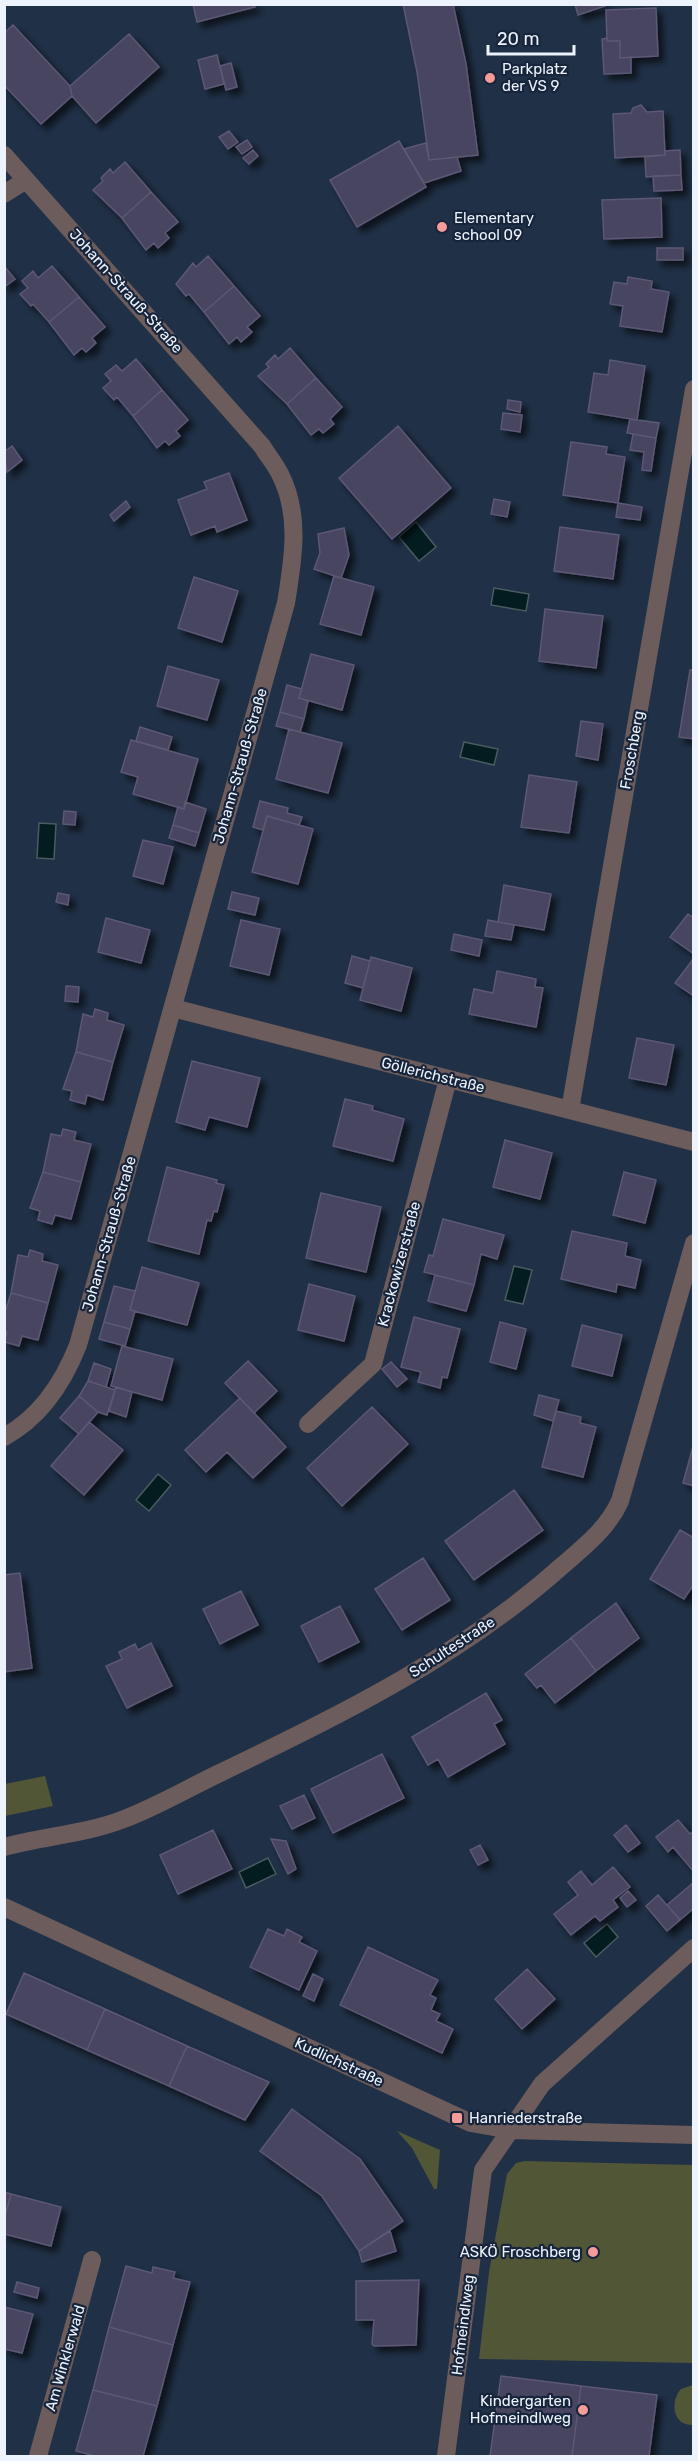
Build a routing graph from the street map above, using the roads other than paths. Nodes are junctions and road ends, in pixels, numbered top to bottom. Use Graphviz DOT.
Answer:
graph roads {
  1 [pos="4,155"];
  2 [pos="26,180"];
  3 [pos="4,194"];
  4 [pos="693,389"];
  5 [pos="173,1008"];
  6 [pos="448,1079"];
  7 [pos="570,1110"];
  8 [pos="693,1142"];
  9 [pos="693,1243"];
  10 [pos="309,1424"];
  11 [pos="4,1437"];
  12 [pos="4,1847"];
  13 [pos="4,1907"];
  14 [pos="693,1947"];
  15 [pos="510,2130"];
  16 [pos="693,2136"];
  17 [pos="92,2259"];
  18 [pos="38,2457"];
  19 [pos="446,2457"];
  1 -- 2 [label="street, Johann-Strauß-Straße"];
  2 -- 3 [label="street"];
  2 -- 5 [label="street, Johann-Strauß-Straße"];
  4 -- 7 [label="street, Froschberg"];
  5 -- 6 [label="street, Göllerichstraße"];
  5 -- 11 [label="street, Johann-Strauß-Straße"];
  6 -- 7 [label="street, Göllerichstraße"];
  6 -- 10 [label="street, Krackowizerstraße"];
  7 -- 8 [label="street, Göllerichstraße"];
  9 -- 12 [label="street, Schultestraße"];
  13 -- 15 [label="street, Kudlichstraße"];
  14 -- 15 [label="street"];
  15 -- 16 [label="street, Kudlichstraße"];
  15 -- 19 [label="street, Hofmeindlweg"];
  17 -- 18 [label="street, Am Winklerwald"];
}
